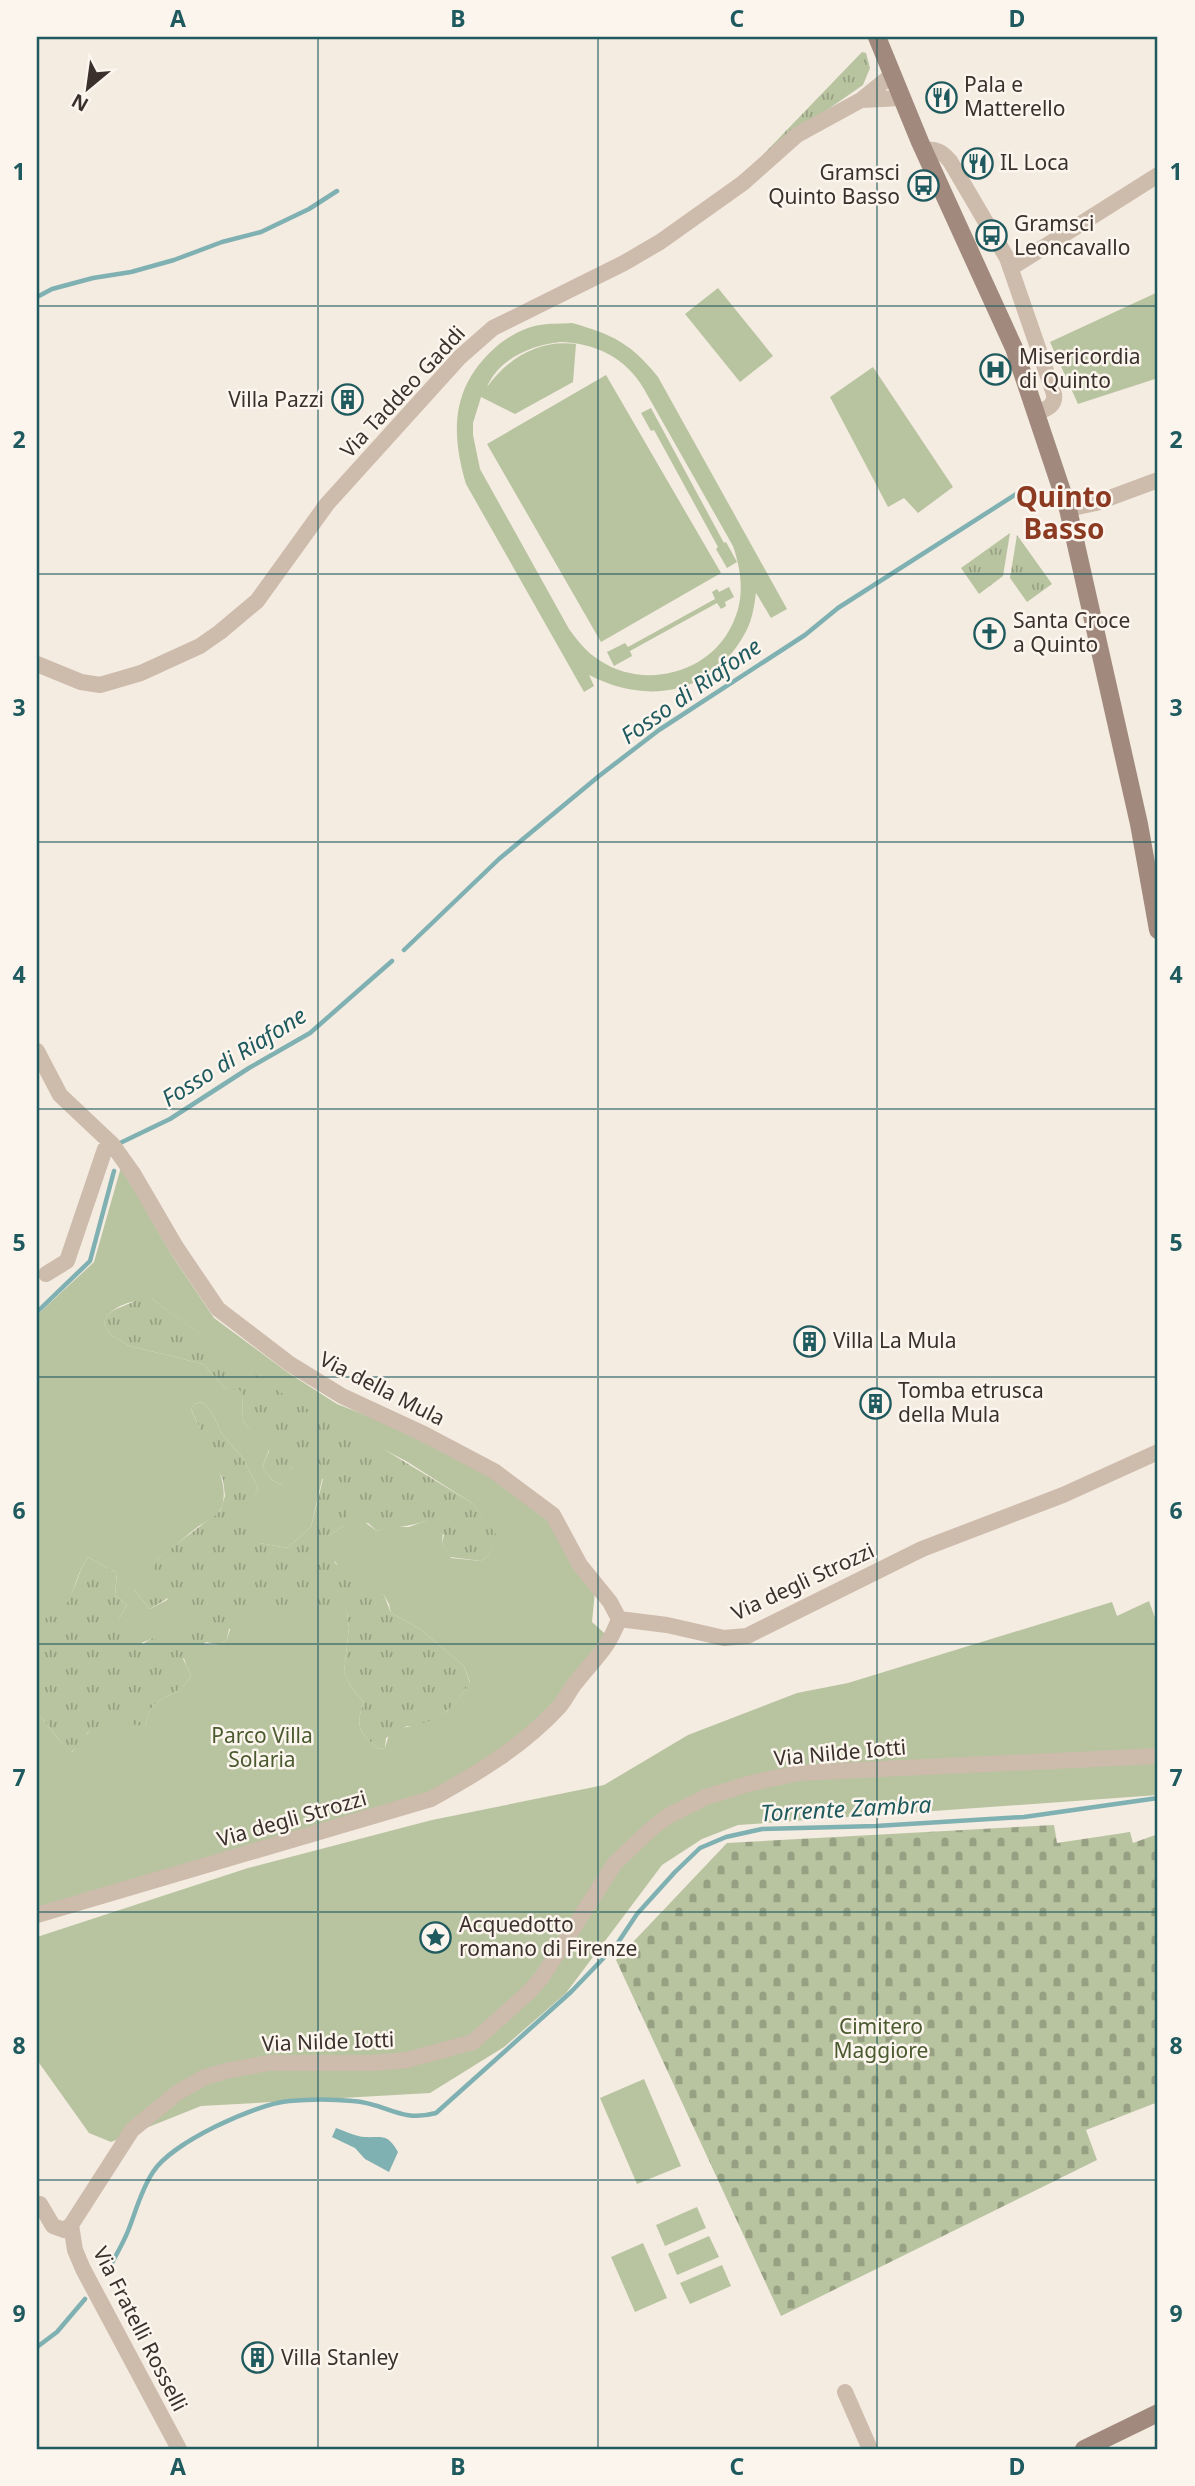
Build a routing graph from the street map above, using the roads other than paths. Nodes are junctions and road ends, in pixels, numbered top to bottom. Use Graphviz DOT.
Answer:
graph roads {
  1 [pos="877,37"];
  2 [pos="892,75"];
  3 [pos="901,98"];
  4 [pos="860,100"];
  5 [pos="924,150"];
  6 [pos="1158,175"];
  7 [pos="1011,268"];
  8 [pos="1036,413"];
  9 [pos="1158,480"];
  10 [pos="1068,509"];
  11 [pos="37,664"];
  12 [pos="1158,930"];
  13 [pos="37,1051"];
  14 [pos="112,1144"];
  15 [pos="46,1274"];
  16 [pos="1158,1452"];
  17 [pos="619,1619"];
  18 [pos="1158,1756"];
  19 [pos="37,1915"];
  20 [pos="38,2203"];
  21 [pos="72,2225"];
  22 [pos="845,2392"];
  23 [pos="1158,2413"];
  24 [pos="175,2442"];
  25 [pos="870,2449"];
  26 [pos="1084,2449"];
  1 -- 2 [label="main road"];
  2 -- 3 [label="main road"];
  2 -- 4 [label="street, Via Taddeo Gaddi"];
  3 -- 4 [label="street, Via Taddeo Gaddi"];
  3 -- 5 [label="main road"];
  4 -- 11 [label="street, Via Taddeo Gaddi"];
  5 -- 7 [label="street"];
  5 -- 8 [label="main road"];
  6 -- 7 [label="street"];
  7 -- 8 [label="street"];
  8 -- 10 [label="main road"];
  9 -- 10 [label="street"];
  10 -- 12 [label="main road"];
  13 -- 14 [label="street, Via della Mula"];
  14 -- 15 [label="street"];
  14 -- 17 [label="street, Via della Mula"];
  16 -- 17 [label="street, Via degli Strozzi"];
  17 -- 19 [label="street, Via degli Strozzi"];
  18 -- 21 [label="street, Via Nilde Iotti"];
  20 -- 21 [label="street"];
  21 -- 24 [label="street, Via Fratelli Rosselli"];
  22 -- 25 [label="street"];
  23 -- 26 [label="main road"];
}
